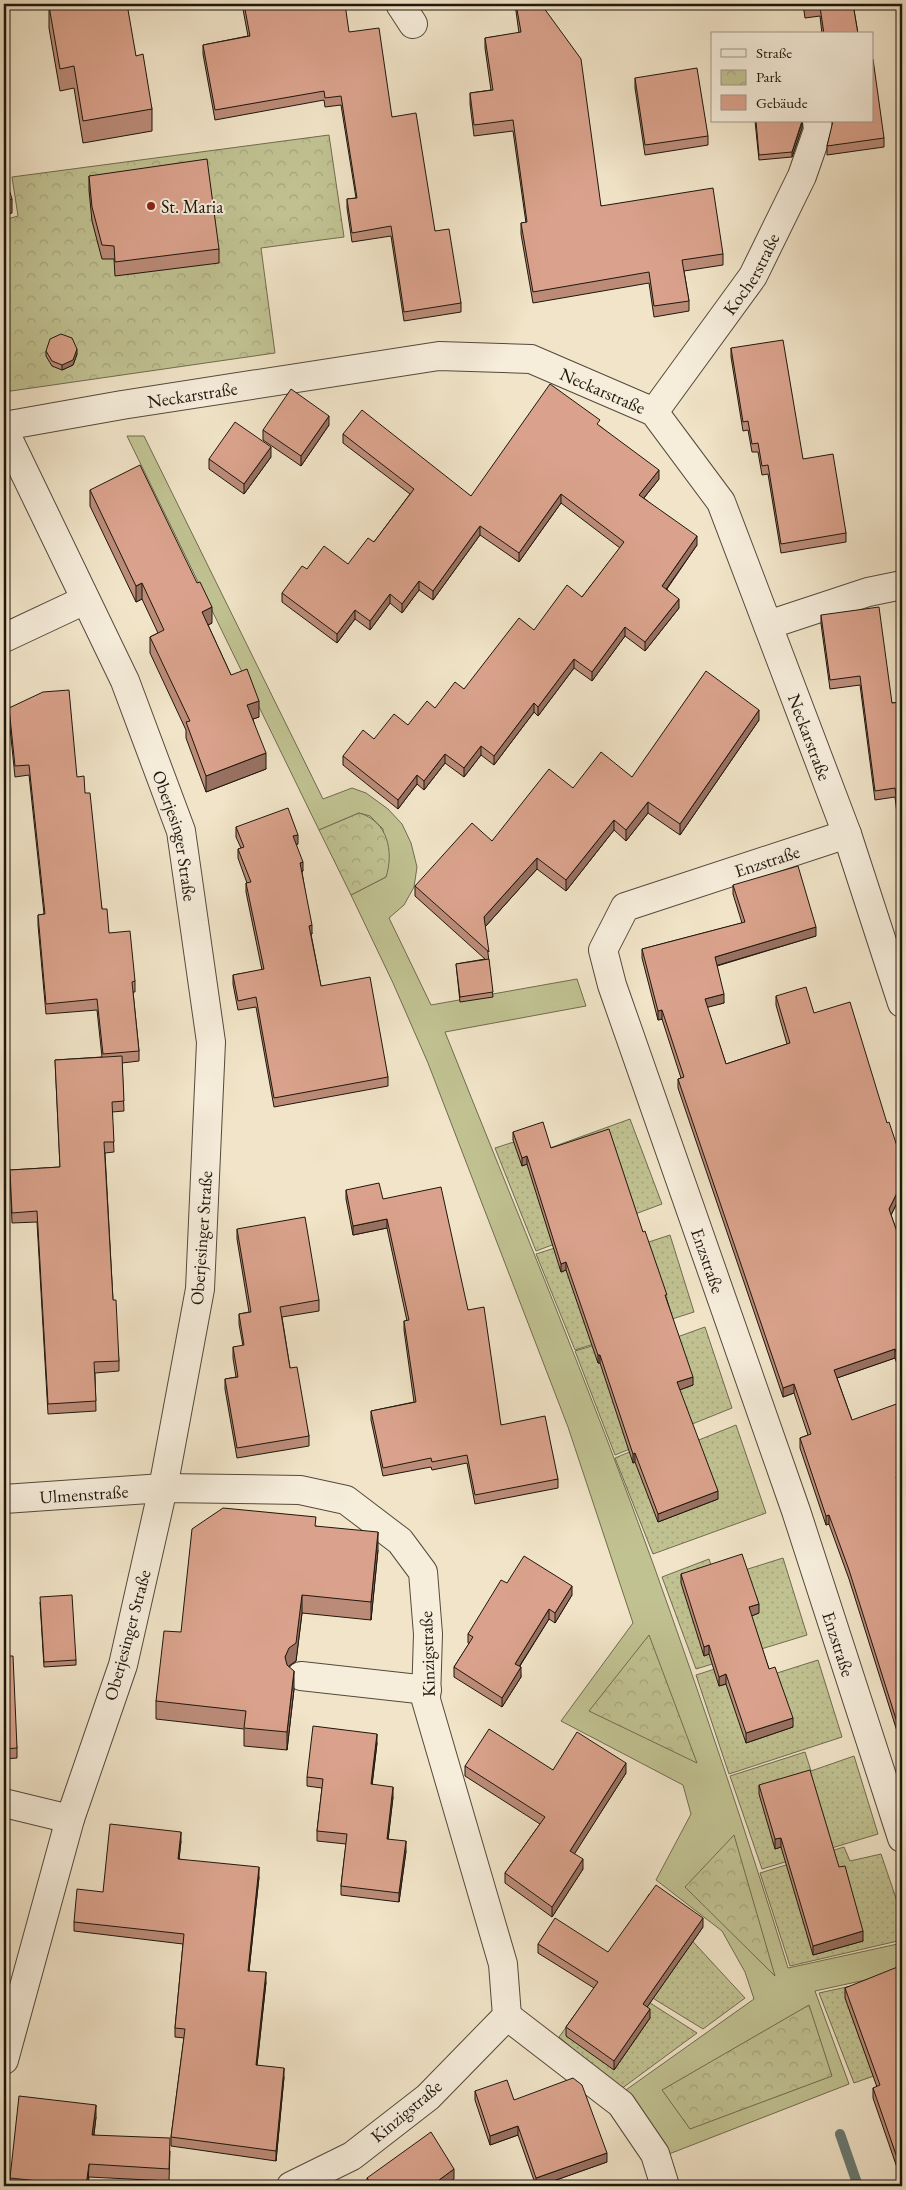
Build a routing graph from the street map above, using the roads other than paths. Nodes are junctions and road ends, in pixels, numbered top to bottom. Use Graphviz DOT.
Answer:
graph roads {
  1 [pos="817,122"];
  2 [pos="654,412"];
  3 [pos="4,426"];
  4 [pos="4,430"];
  5 [pos="902,585"];
  6 [pos="85,600"];
  7 [pos="768,625"];
  8 [pos="4,638"];
  9 [pos="847,834"];
  10 [pos="902,1003"];
  11 [pos="163,1488"];
  12 [pos="4,1499"];
  13 [pos="301,1676"];
  14 [pos="427,1690"];
  15 [pos="4,1803"];
  16 [pos="70,1819"];
  17 [pos="902,1838"];
  18 [pos="507,2016"];
  19 [pos="4,2060"];
  20 [pos="291,2186"];
  21 [pos="665,2186"];
  1 -- 2 [label="street, Kocherstraße"];
  2 -- 3 [label="street, Neckarstraße"];
  2 -- 7 [label="street, Neckarstraße"];
  4 -- 6 [label="street, Oberjesinger Straße"];
  5 -- 7 [label="street"];
  6 -- 8 [label="street"];
  6 -- 11 [label="street, Oberjesinger Straße"];
  7 -- 9 [label="street, Neckarstraße"];
  9 -- 10 [label="street, Neckarstraße"];
  9 -- 17 [label="street, Enzstraße"];
  11 -- 12 [label="street, Ulmenstraße"];
  11 -- 14 [label="street, Kinzigstraße"];
  11 -- 16 [label="street, Oberjesinger Straße"];
  13 -- 14 [label="street"];
  14 -- 18 [label="street, Kinzigstraße"];
  15 -- 16 [label="street"];
  16 -- 19 [label="street, Oberjesinger Straße"];
  18 -- 20 [label="street, Kinzigstraße"];
  18 -- 21 [label="street"];
}
